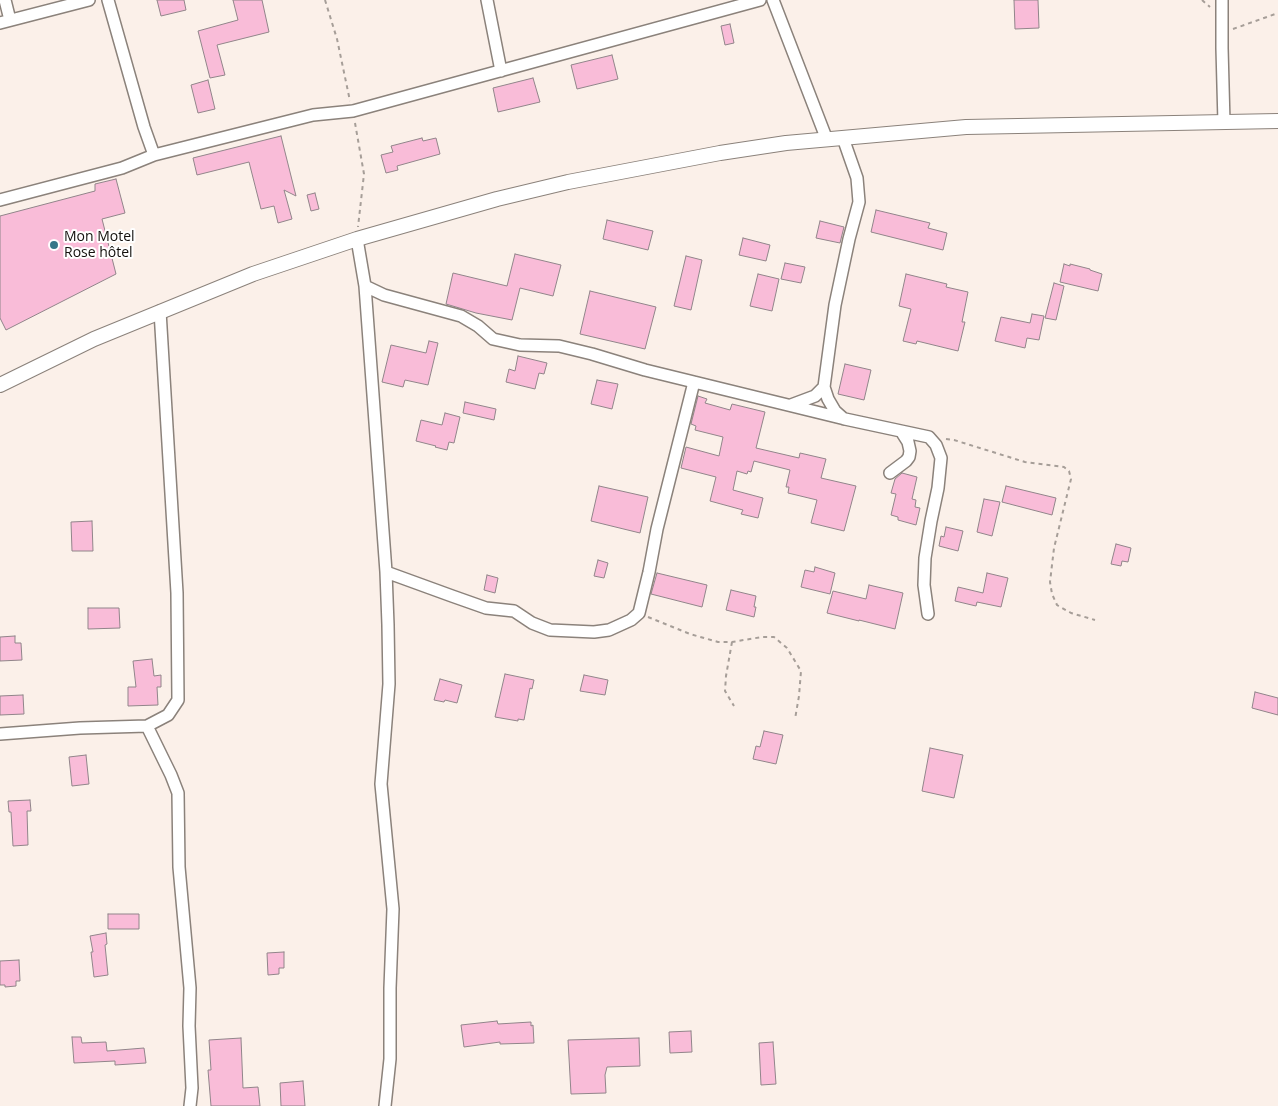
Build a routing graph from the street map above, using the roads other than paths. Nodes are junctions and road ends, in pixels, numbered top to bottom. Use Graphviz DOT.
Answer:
graph roads {
  1 [pos="5,0"];
  2 [pos="89,0"];
  3 [pos="108,0"];
  4 [pos="487,0"];
  5 [pos="760,0"];
  6 [pos="773,0"];
  7 [pos="1222,0"];
  8 [pos="5,21"];
  9 [pos="501,71"];
  10 [pos="1278,121"];
  11 [pos="1224,122"];
  12 [pos="843,138"];
  13 [pos="827,140"];
  14 [pos="154,155"];
  15 [pos="0,200"];
  16 [pos="356,239"];
  17 [pos="365,286"];
  18 [pos="160,311"];
  19 [pos="694,382"];
  20 [pos="0,385"];
  21 [pos="824,387"];
  22 [pos="790,406"];
  23 [pos="845,419"];
  24 [pos="901,431"];
  25 [pos="890,473"];
  26 [pos="386,572"];
  27 [pos="928,614"];
  28 [pos="148,726"];
  29 [pos="0,734"];
  30 [pos="190,1106"];
  31 [pos="385,1106"];
  1 -- 8 [label="street"];
  2 -- 8 [label="street"];
  3 -- 14 [label="street"];
  4 -- 9 [label="street"];
  5 -- 9 [label="street"];
  6 -- 13 [label="street"];
  7 -- 11 [label="street"];
  9 -- 14 [label="street"];
  10 -- 11 [label="main road"];
  11 -- 12 [label="main road"];
  12 -- 13 [label="main road"];
  12 -- 21 [label="street"];
  13 -- 16 [label="main road"];
  14 -- 15 [label="street"];
  16 -- 17 [label="street"];
  16 -- 18 [label="main road"];
  17 -- 19 [label="street"];
  17 -- 26 [label="street"];
  18 -- 20 [label="main road"];
  18 -- 28 [label="street"];
  19 -- 22 [label="street"];
  19 -- 26 [label="street"];
  21 -- 22 [label="street"];
  21 -- 23 [label="street"];
  22 -- 23 [label="street"];
  23 -- 24 [label="street"];
  24 -- 25 [label="street"];
  24 -- 27 [label="street"];
  26 -- 31 [label="street"];
  28 -- 29 [label="street"];
  28 -- 30 [label="street"];
}
